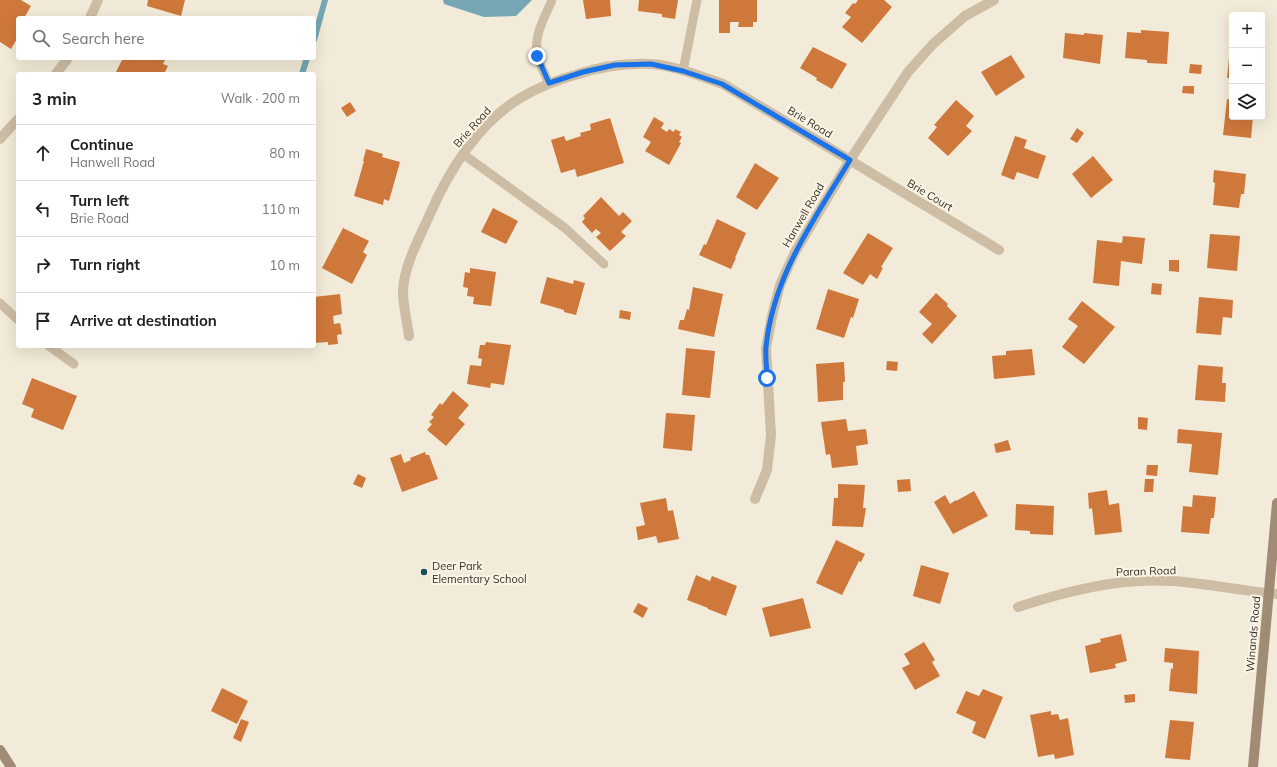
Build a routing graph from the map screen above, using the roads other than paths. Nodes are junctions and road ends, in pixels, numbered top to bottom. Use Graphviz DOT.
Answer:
graph roads {
  1 [pos="98,0"];
  2 [pos="552,0"];
  3 [pos="697,0"];
  4 [pos="994,0"];
  5 [pos="91,16"];
  6 [pos="66,60"];
  7 [pos="683,71"];
  8 [pos="58,72"];
  9 [pos="549,83"];
  10 [pos="16,121"];
  11 [pos="0,139"];
  12 [pos="463,154"];
  13 [pos="850,160"];
  14 [pos="999,250"];
  15 [pos="604,264"];
  16 [pos="0,303"];
  17 [pos="16,318"];
  18 [pos="409,336"];
  19 [pos="52,348"];
  20 [pos="74,364"];
  21 [pos="755,499"];
  22 [pos="1277,504"];
  23 [pos="1273,594"];
  24 [pos="1018,607"];
  25 [pos="0,750"];
  26 [pos="11,767"];
  27 [pos="1253,767"];
  1 -- 5 [label="street"];
  2 -- 9 [label="lane"];
  3 -- 7 [label="lane"];
  4 -- 13 [label="street, Hanwell Road"];
  6 -- 8 [label="street"];
  7 -- 9 [label="street, Brie Road"];
  7 -- 13 [label="street, Brie Road"];
  9 -- 12 [label="street, Brie Road"];
  10 -- 11 [label="street"];
  12 -- 15 [label="lane"];
  12 -- 18 [label="street, Brie Road"];
  13 -- 14 [label="street, Brie Court"];
  13 -- 21 [label="street, Hanwell Road"];
  16 -- 17 [label="lane"];
  19 -- 20 [label="lane"];
  22 -- 23 [label="street, Winands Road"];
  23 -- 24 [label="street, Paran Road"];
  23 -- 27 [label="street, Winands Road"];
  25 -- 26 [label="street"];
}
